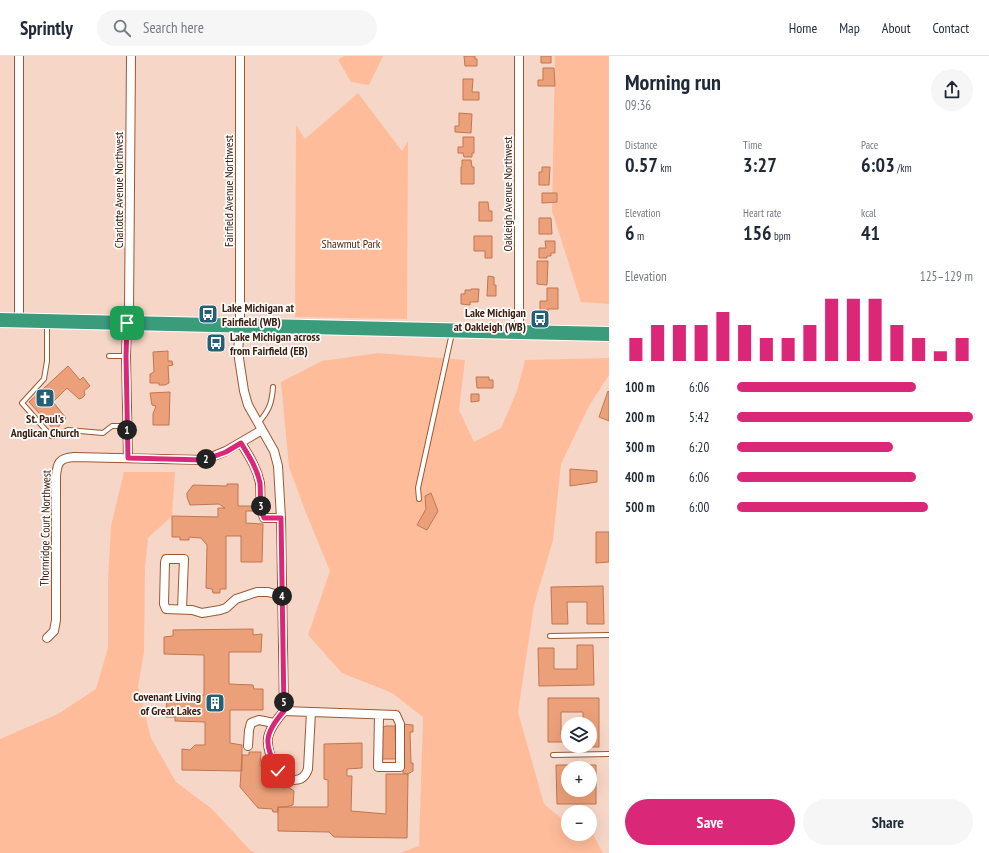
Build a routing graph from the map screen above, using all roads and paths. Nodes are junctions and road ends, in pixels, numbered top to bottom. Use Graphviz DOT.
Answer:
graph roads {
  1 [pos="19,56"];
  2 [pos="131,56"];
  3 [pos="240,56"];
  4 [pos="519,56"];
  5 [pos="0,320"];
  6 [pos="19,320"];
  7 [pos="47,321"];
  8 [pos="127,323"];
  9 [pos="240,326"];
  10 [pos="452,331"];
  11 [pos="518,333"];
  12 [pos="609,334"];
  13 [pos="109,356"];
  14 [pos="126,356"];
  15 [pos="273,386"];
  16 [pos="127,426"];
  17 [pos="260,426"];
  18 [pos="241,443"];
  19 [pos="128,458"];
  20 [pos="419,499"];
  21 [pos="281,518"];
  22 [pos="282,596"];
  23 [pos="182,609"];
  24 [pos="609,635"];
  25 [pos="550,636"];
  26 [pos="47,638"];
  27 [pos="284,711"];
  28 [pos="311,712"];
  29 [pos="379,715"];
  30 [pos="274,723"];
  31 [pos="248,746"];
  32 [pos="609,754"];
  33 [pos="553,755"];
  1 -- 6 [label="street"];
  2 -- 8 [label="street, Charlotte Avenue Northwest"];
  3 -- 9 [label="street, Fairfield Avenue Northwest"];
  4 -- 11 [label="street, Oakleigh Avenue Northwest"];
  5 -- 6 [label="highway"];
  6 -- 7 [label="highway"];
  7 -- 8 [label="highway"];
  7 -- 16 [label="lane"];
  8 -- 9 [label="highway"];
  8 -- 14 [label="street, Charlotte Avenue Northwest"];
  9 -- 10 [label="highway"];
  9 -- 17 [label="street, Fairfield Avenue Northwest"];
  10 -- 11 [label="highway"];
  10 -- 20 [label="lane"];
  11 -- 12 [label="highway"];
  13 -- 14 [label="lane"];
  14 -- 16 [label="street, Charlotte Avenue Northwest"];
  15 -- 17 [label="lane"];
  16 -- 19 [label="street, Charlotte Avenue Northwest"];
  17 -- 18 [label="street"];
  17 -- 21 [label="street, Fairfield Avenue Northwest"];
  18 -- 19 [label="street"];
  18 -- 21 [label="street"];
  19 -- 26 [label="street, Thornridge Court Northwest"];
  21 -- 22 [label="street, Fairfield Avenue Northwest"];
  22 -- 23 [label="street"];
  22 -- 27 [label="street, Fairfield Avenue Northwest"];
  23 -- 23 [label="street"];
  24 -- 25 [label="lane"];
  27 -- 28 [label="street"];
  27 -- 30 [label="street"];
  28 -- 29 [label="street"];
  28 -- 30 [label="street"];
  29 -- 29 [label="street"];
  30 -- 31 [label="street"];
  32 -- 33 [label="lane"];
}
